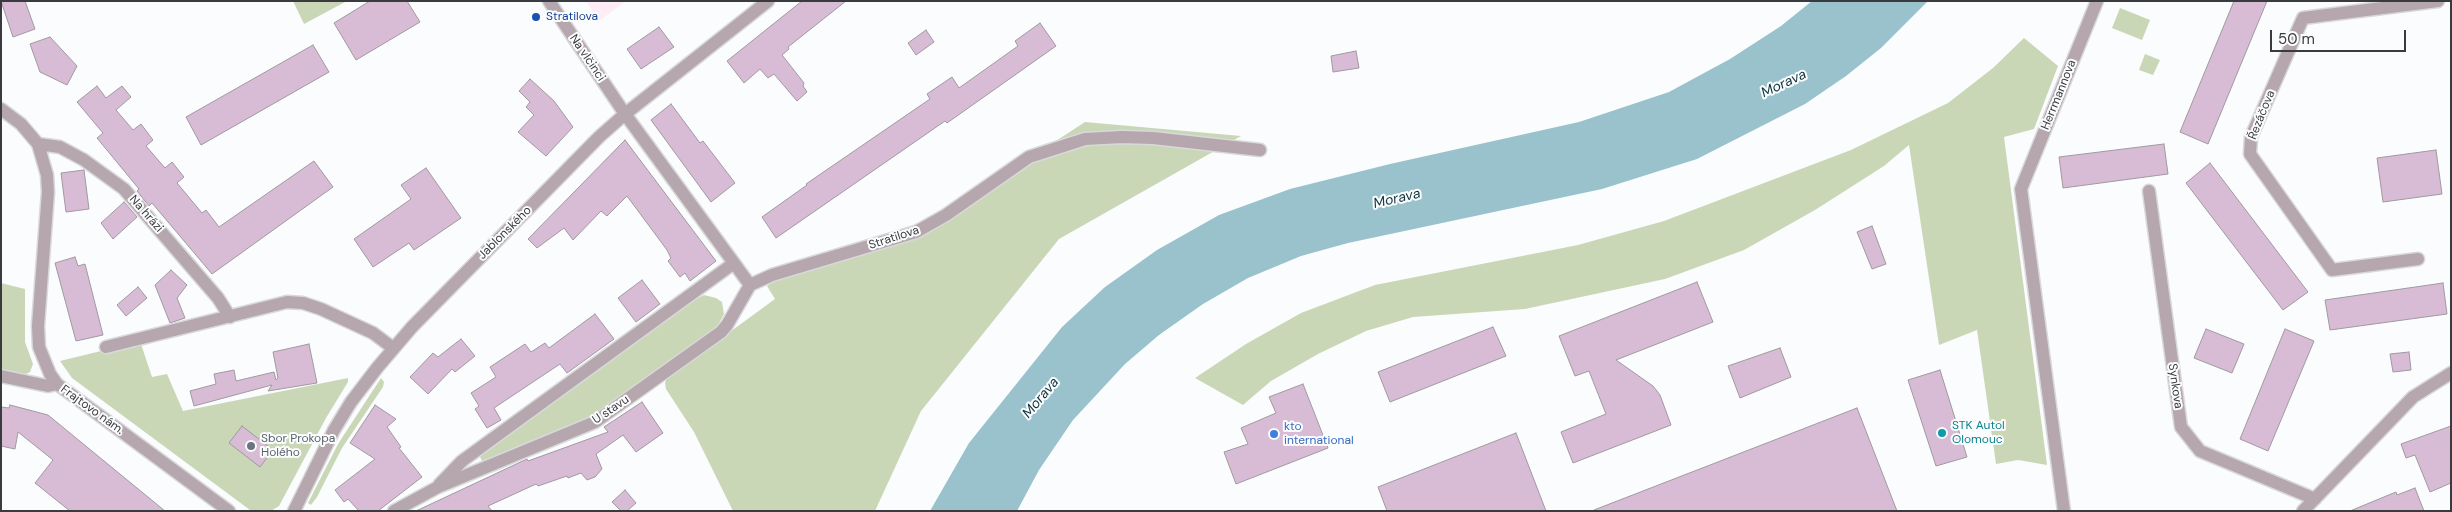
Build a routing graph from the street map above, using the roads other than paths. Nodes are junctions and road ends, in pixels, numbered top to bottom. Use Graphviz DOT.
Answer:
graph roads {
  1 [pos="549,1"];
  2 [pos="768,1"];
  3 [pos="2096,1"];
  4 [pos="2438,1"];
  5 [pos="1,110"];
  6 [pos="625,114"];
  7 [pos="38,144"];
  8 [pos="1260,150"];
  9 [pos="2150,191"];
  10 [pos="2418,260"];
  11 [pos="734,263"];
  12 [pos="750,285"];
  13 [pos="230,317"];
  14 [pos="106,347"];
  15 [pos="393,348"];
  16 [pos="2451,373"];
  17 [pos="1,376"];
  18 [pos="57,384"];
  19 [pos="438,487"];
  20 [pos="2314,499"];
  21 [pos="229,511"];
  22 [pos="294,511"];
  23 [pos="394,511"];
  24 [pos="2064,511"];
  25 [pos="2303,511"];
  1 -- 6 [label="street, Na vlčinci"];
  2 -- 6 [label="street, Jablonského"];
  3 -- 24 [label="street, Herrmannova"];
  4 -- 10 [label="street, Řezáčova"];
  5 -- 7 [label="street"];
  6 -- 11 [label="street"];
  6 -- 15 [label="street, Jablonského"];
  7 -- 13 [label="street, Na hrázi"];
  7 -- 18 [label="street, Frajtovo nám."];
  8 -- 12 [label="street, Stratilova"];
  9 -- 20 [label="street, Synkova"];
  11 -- 12 [label="street"];
  11 -- 19 [label="street, U stavu"];
  12 -- 19 [label="street, U stavu"];
  13 -- 14 [label="street"];
  13 -- 15 [label="street"];
  15 -- 22 [label="street, Jablonského"];
  16 -- 20 [label="street"];
  17 -- 18 [label="street"];
  18 -- 21 [label="street, Frajtovo nám."];
  19 -- 23 [label="street, U stavu"];
  20 -- 25 [label="street"];
}
